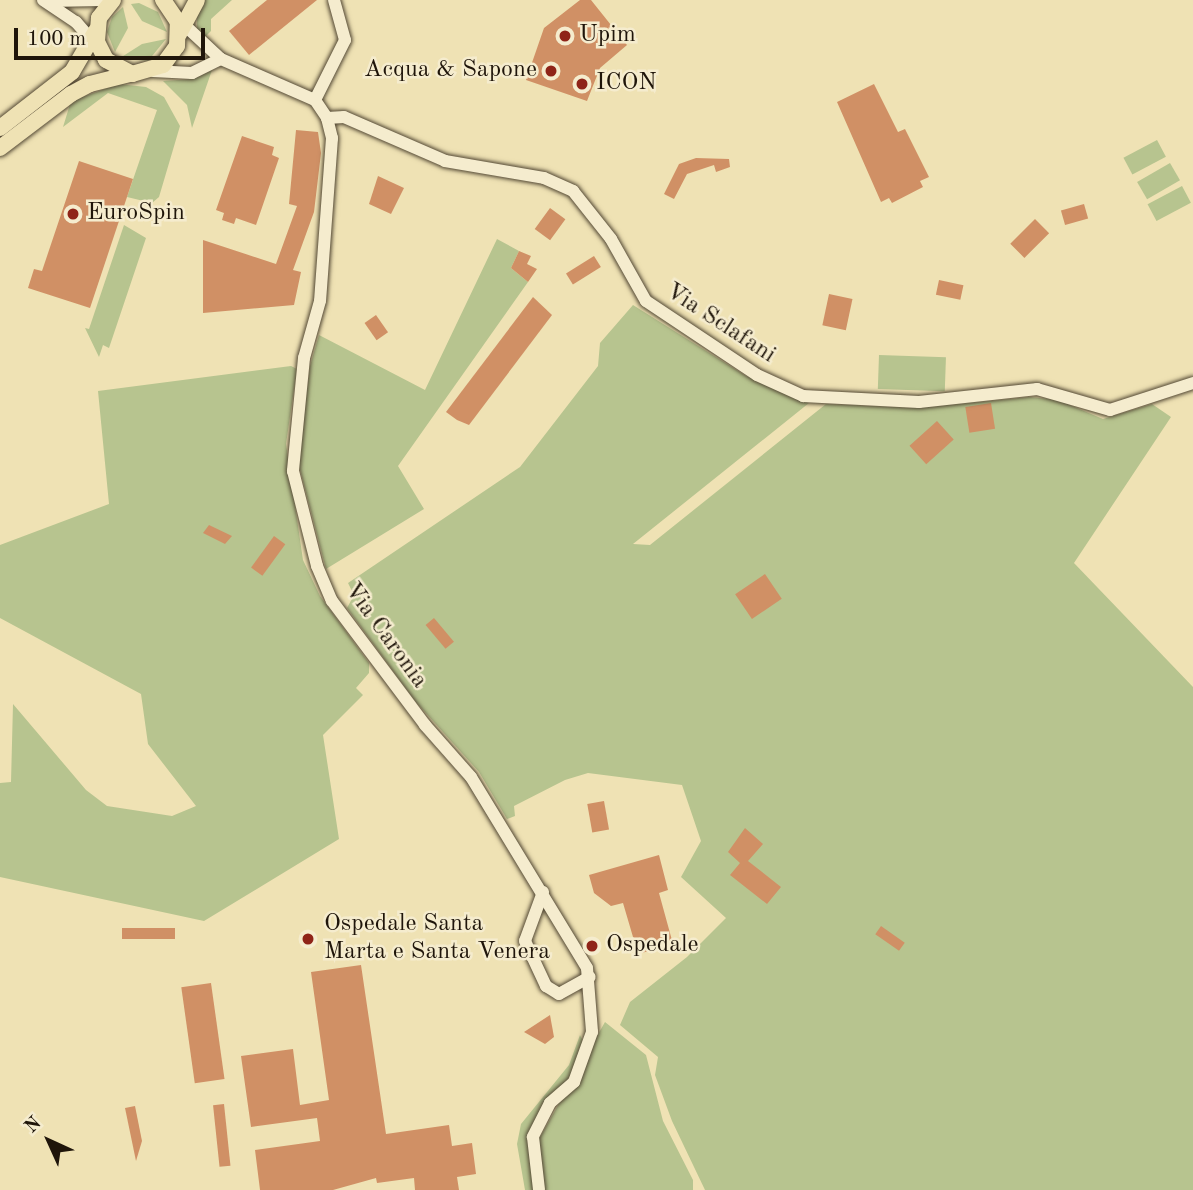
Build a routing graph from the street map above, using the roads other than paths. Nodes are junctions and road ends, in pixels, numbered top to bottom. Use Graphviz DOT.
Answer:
graph roads {
  1 [pos="43,0"];
  2 [pos="102,0"];
  3 [pos="113,0"];
  4 [pos="197,0"];
  5 [pos="334,0"];
  6 [pos="168,5"];
  7 [pos="181,29"];
  8 [pos="96,41"];
  9 [pos="220,59"];
  10 [pos="153,71"];
  11 [pos="132,74"];
  12 [pos="315,100"];
  13 [pos="327,118"];
  14 [pos="0,128"];
  15 [pos="0,148"];
  16 [pos="1193,383"];
  17 [pos="543,892"];
  18 [pos="590,977"];
  19 [pos="539,1190"];
  1 -- 2 [label="street"];
  1 -- 8 [label="street"];
  3 -- 8 [label="main road"];
  4 -- 7 [label="main road"];
  5 -- 12 [label="street"];
  6 -- 7 [label="main road"];
  7 -- 9 [label="street"];
  7 -- 10 [label="main road"];
  8 -- 11 [label="main road"];
  8 -- 14 [label="main road"];
  9 -- 10 [label="street"];
  9 -- 12 [label="street"];
  10 -- 11 [label="main road"];
  11 -- 15 [label="main road"];
  12 -- 13 [label="street"];
  13 -- 16 [label="street, Via Sclafani"];
  13 -- 17 [label="street, Via Caronia"];
  17 -- 18 [label="street, Via Caronia"];
  17 -- 18 [label="street"];
  18 -- 19 [label="street, Via Caronia"];
}
